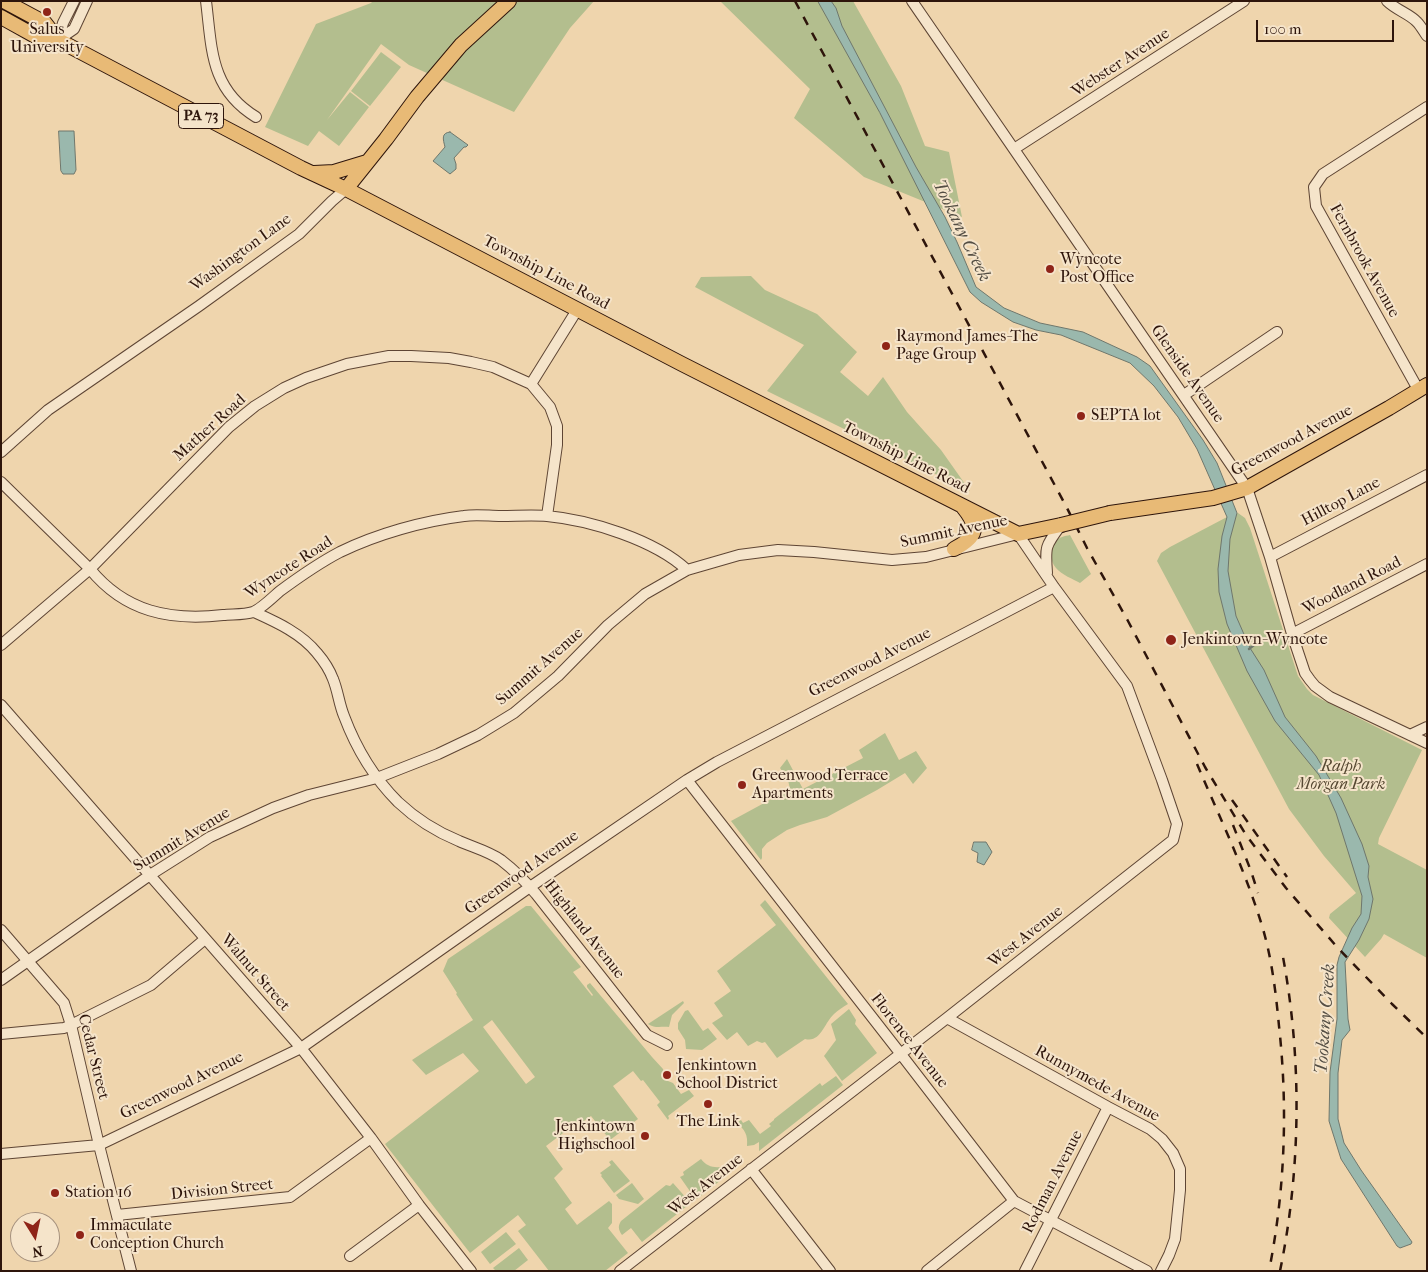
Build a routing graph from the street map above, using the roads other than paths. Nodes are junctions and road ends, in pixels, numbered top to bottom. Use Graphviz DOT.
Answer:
graph roads {
  1 [pos="4,1"];
  2 [pos="74,1"];
  3 [pos="87,1"];
  4 [pos="206,1"];
  5 [pos="509,1"];
  6 [pos="912,1"];
  7 [pos="1244,1"];
  8 [pos="1386,1"];
  9 [pos="1,18"];
  10 [pos="1427,36"];
  11 [pos="58,40"];
  12 [pos="1427,107"];
  13 [pos="256,117"];
  14 [pos="1014,149"];
  15 [pos="367,162"];
  16 [pos="311,173"];
  17 [pos="346,188"];
  18 [pos="577,310"];
  19 [pos="1277,332"];
  20 [pos="531,384"];
  21 [pos="1423,388"];
  22 [pos="1184,395"];
  23 [pos="1,452"];
  24 [pos="1427,475"];
  25 [pos="1,482"];
  26 [pos="1247,488"];
  27 [pos="962,507"];
  28 [pos="546,516"];
  29 [pos="1061,525"];
  30 [pos="1018,534"];
  31 [pos="954,549"];
  32 [pos="1270,557"];
  33 [pos="1427,564"];
  34 [pos="90,569"];
  35 [pos="687,570"];
  36 [pos="1047,574"];
  37 [pos="1054,586"];
  38 [pos="254,612"];
  39 [pos="1292,634"];
  40 [pos="1,645"];
  41 [pos="1,705"];
  42 [pos="1427,727"];
  43 [pos="1410,735"];
  44 [pos="1427,743"];
  45 [pos="377,778"];
  46 [pos="687,780"];
  47 [pos="150,875"];
  48 [pos="530,887"];
  49 [pos="1,930"];
  50 [pos="205,939"];
  51 [pos="29,961"];
  52 [pos="1,980"];
  53 [pos="947,1018"];
  54 [pos="71,1025"];
  55 [pos="1,1034"];
  56 [pos="667,1045"];
  57 [pos="301,1048"];
  58 [pos="900,1053"];
  59 [pos="1108,1107"];
  60 [pos="371,1138"];
  61 [pos="99,1145"];
  62 [pos="1,1154"];
  63 [pos="751,1169"];
  64 [pos="1014,1202"];
  65 [pos="419,1205"];
  66 [pos="117,1215"];
  67 [pos="1051,1221"];
  68 [pos="350,1256"];
  69 [pos="131,1271"];
  70 [pos="472,1271"];
  71 [pos="620,1271"];
  72 [pos="830,1271"];
  73 [pos="927,1271"];
  74 [pos="1025,1271"];
  75 [pos="1147,1271"];
  76 [pos="1161,1271"];
  1 -- 11 [label="main road, Township Line Road / PA 73"];
  2 -- 11 [label="street"];
  3 -- 11 [label="street"];
  4 -- 13 [label="street"];
  5 -- 15 [label="main road, Washington Lane"];
  6 -- 14 [label="street, Glenside Avenue"];
  7 -- 14 [label="street, Webster Avenue"];
  8 -- 10 [label="street"];
  9 -- 11 [label="main road, Township Line Road / PA 73"];
  11 -- 16 [label="main road, Township Line Road / PA 73"];
  12 -- 21 [label="street, Fernbrook Avenue"];
  14 -- 22 [label="street, Glenside Avenue"];
  15 -- 16 [label="main road"];
  15 -- 17 [label="main road, Washington Lane"];
  16 -- 17 [label="main road, Township Line Road / PA 73"];
  17 -- 18 [label="main road, Township Line Road"];
  17 -- 23 [label="street, Washington Lane"];
  18 -- 20 [label="street"];
  18 -- 27 [label="main road, Township Line Road"];
  19 -- 22 [label="street"];
  20 -- 28 [label="street, Mather Road"];
  20 -- 34 [label="street, Mather Road"];
  21 -- 26 [label="main road, Greenwood Avenue"];
  22 -- 26 [label="street, Glenside Avenue"];
  24 -- 32 [label="street, Hilltop Lane"];
  25 -- 34 [label="street, Wyncote Road"];
  26 -- 29 [label="main road, Greenwood Avenue, bridge"];
  26 -- 32 [label="street, Glenside Avenue"];
  27 -- 30 [label="main road, Township Line Road"];
  27 -- 31 [label="main road"];
  28 -- 35 [label="street, Wyncote Road"];
  28 -- 38 [label="street, Wyncote Road"];
  29 -- 30 [label="main road, Greenwood Avenue"];
  29 -- 36 [label="street"];
  30 -- 31 [label="street, Summit Avenue"];
  30 -- 36 [label="street, West Avenue"];
  31 -- 35 [label="street, Summit Avenue"];
  32 -- 39 [label="street, Glenside Avenue"];
  33 -- 39 [label="street, Woodland Road"];
  34 -- 38 [label="street, Wyncote Road"];
  34 -- 40 [label="street, Mather Road"];
  35 -- 45 [label="street, Summit Avenue"];
  36 -- 37 [label="street, West Avenue"];
  37 -- 46 [label="street, Greenwood Avenue"];
  37 -- 53 [label="street, West Avenue"];
  38 -- 45 [label="street, Highland Avenue"];
  39 -- 43 [label="street, Glenside Avenue"];
  41 -- 47 [label="street, Walnut Street"];
  42 -- 43 [label="street"];
  43 -- 44 [label="street, Glenside Avenue"];
  45 -- 47 [label="street, Summit Avenue"];
  45 -- 48 [label="street, Highland Avenue"];
  46 -- 48 [label="street, Greenwood Avenue"];
  46 -- 58 [label="street, Florence Avenue"];
  47 -- 50 [label="street, Walnut Street"];
  47 -- 51 [label="street, Summit Avenue"];
  48 -- 56 [label="street, Highland Avenue"];
  48 -- 57 [label="street, Greenwood Avenue"];
  49 -- 51 [label="street, Cedar Street"];
  50 -- 54 [label="street"];
  50 -- 57 [label="street, Walnut Street"];
  51 -- 52 [label="street, Summit Avenue"];
  51 -- 54 [label="street, Cedar Street"];
  53 -- 58 [label="street, West Avenue"];
  53 -- 59 [label="street, Runnymede Avenue"];
  54 -- 55 [label="street"];
  54 -- 61 [label="street, Cedar Street"];
  57 -- 60 [label="street, Walnut Street"];
  57 -- 61 [label="street, Greenwood Avenue"];
  58 -- 63 [label="street, West Avenue"];
  58 -- 64 [label="street, Florence Avenue"];
  59 -- 67 [label="street, Rodman Avenue"];
  59 -- 76 [label="street, Runnymede Avenue"];
  60 -- 65 [label="street, Walnut Street"];
  60 -- 66 [label="street, Division Street"];
  61 -- 62 [label="street, Greenwood Avenue"];
  61 -- 66 [label="street, Cedar Street"];
  63 -- 71 [label="street, West Avenue"];
  63 -- 72 [label="street"];
  64 -- 67 [label="street, Florence Avenue"];
  64 -- 73 [label="street"];
  65 -- 68 [label="street"];
  65 -- 70 [label="street, Walnut Street"];
  66 -- 69 [label="street, Cedar Street"];
  67 -- 74 [label="street, Rodman Avenue"];
  67 -- 75 [label="street, Florence Avenue"];
}
